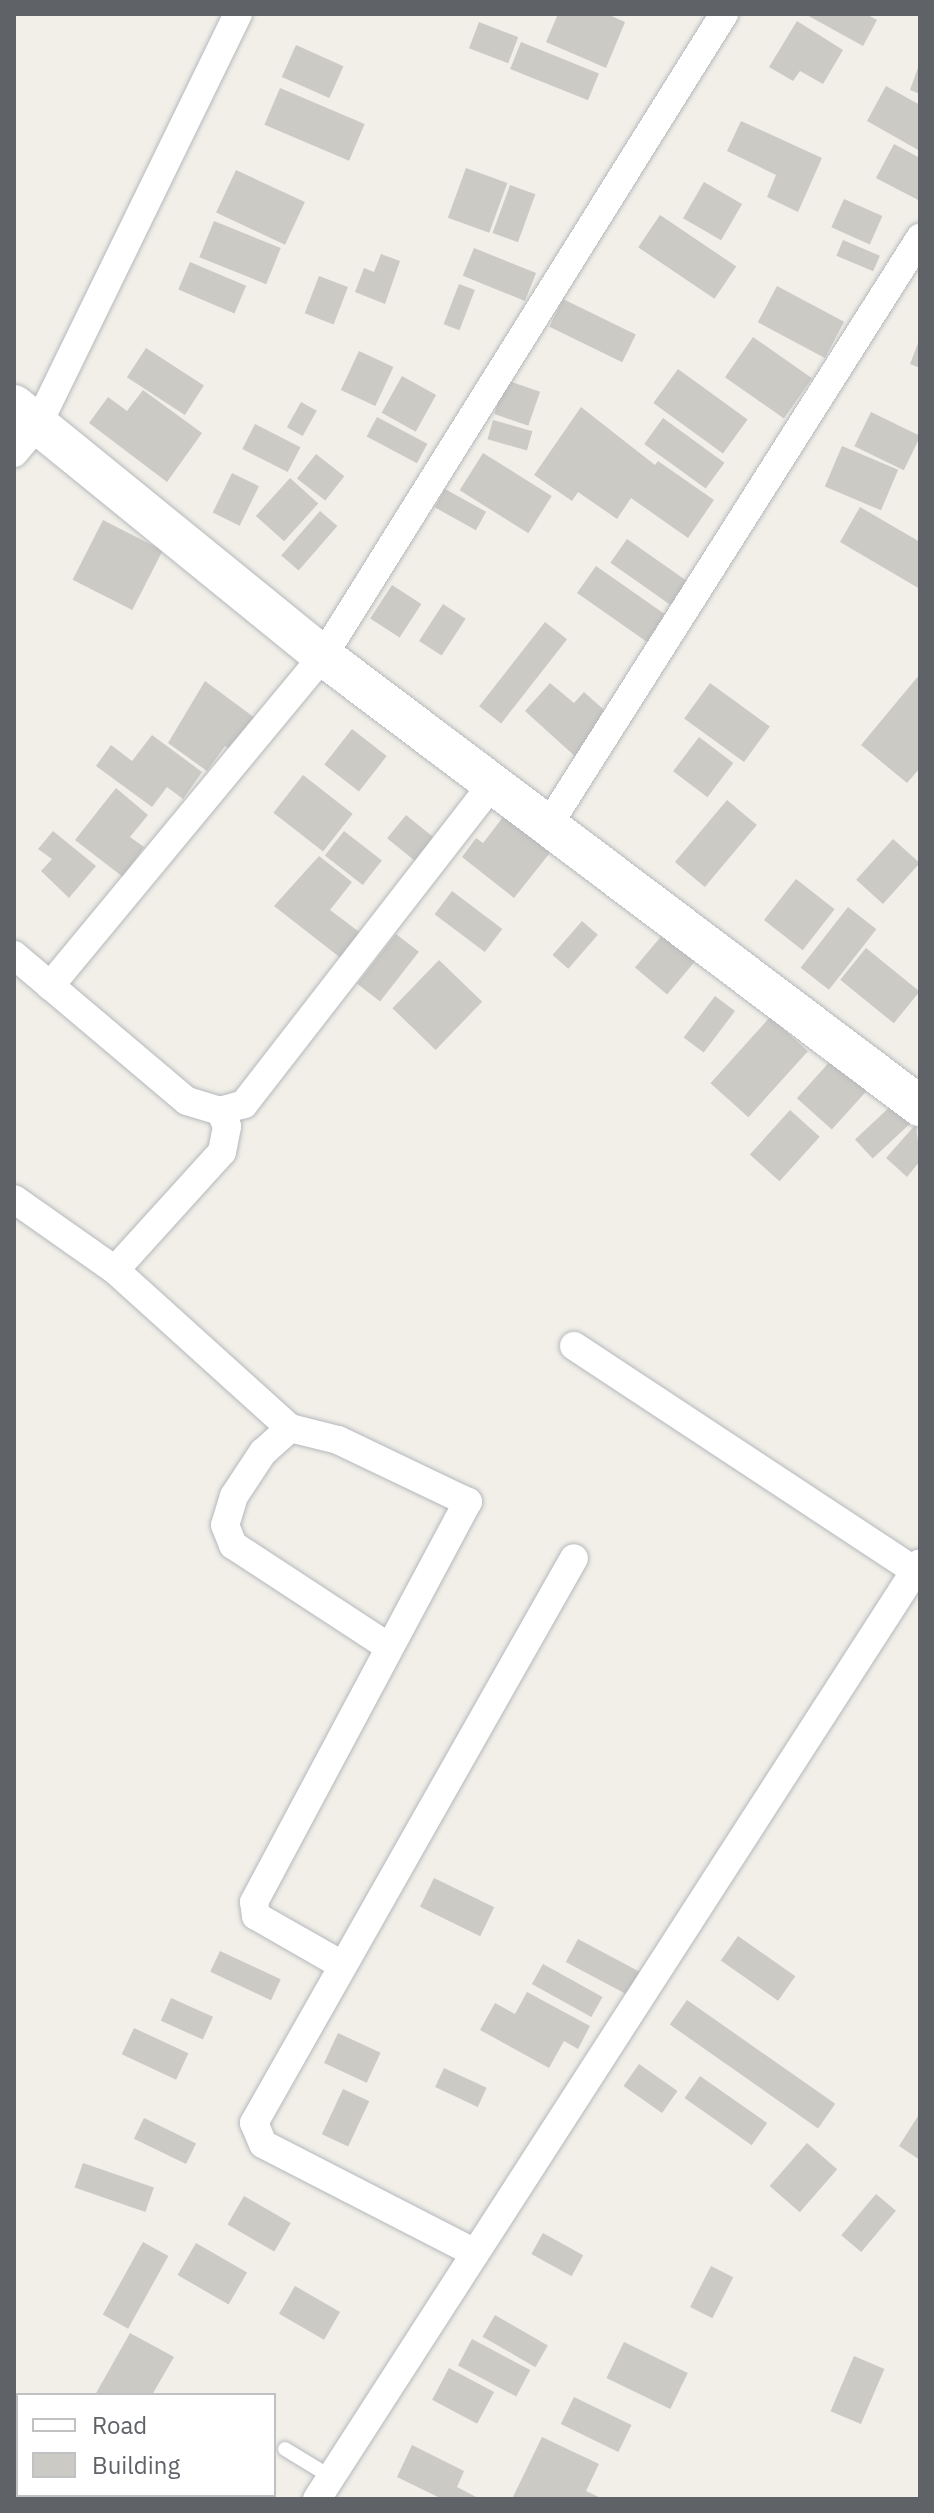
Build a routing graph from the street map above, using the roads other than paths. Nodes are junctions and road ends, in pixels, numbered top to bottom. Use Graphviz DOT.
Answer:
graph roads {
  1 [pos="238,14"];
  2 [pos="724,14"];
  3 [pos="920,238"];
  4 [pos="22,427"];
  5 [pos="323,656"];
  6 [pos="494,782"];
  7 [pos="549,824"];
  8 [pos="14,955"];
  9 [pos="50,986"];
  10 [pos="920,1106"];
  11 [pos="220,1111"];
  12 [pos="14,1199"];
  13 [pos="115,1270"];
  14 [pos="574,1346"];
  15 [pos="290,1428"];
  16 [pos="574,1558"];
  17 [pos="917,1567"];
  18 [pos="389,1647"];
  19 [pos="342,1965"];
  20 [pos="475,2253"];
  21 [pos="285,2449"];
  22 [pos="324,2488"];
  1 -- 4 [label="street"];
  2 -- 5 [label="street"];
  3 -- 7 [label="street"];
  4 -- 5 [label="street"];
  5 -- 6 [label="street"];
  5 -- 9 [label="street"];
  6 -- 7 [label="street"];
  6 -- 11 [label="street"];
  7 -- 10 [label="street"];
  8 -- 9 [label="street"];
  9 -- 11 [label="street"];
  11 -- 13 [label="street"];
  12 -- 13 [label="street"];
  13 -- 15 [label="street"];
  14 -- 17 [label="street"];
  15 -- 18 [label="street"];
  15 -- 18 [label="street"];
  16 -- 19 [label="street"];
  17 -- 20 [label="street"];
  18 -- 19 [label="street"];
  19 -- 20 [label="street"];
  20 -- 22 [label="street"];
  21 -- 22 [label="lane"];
}
